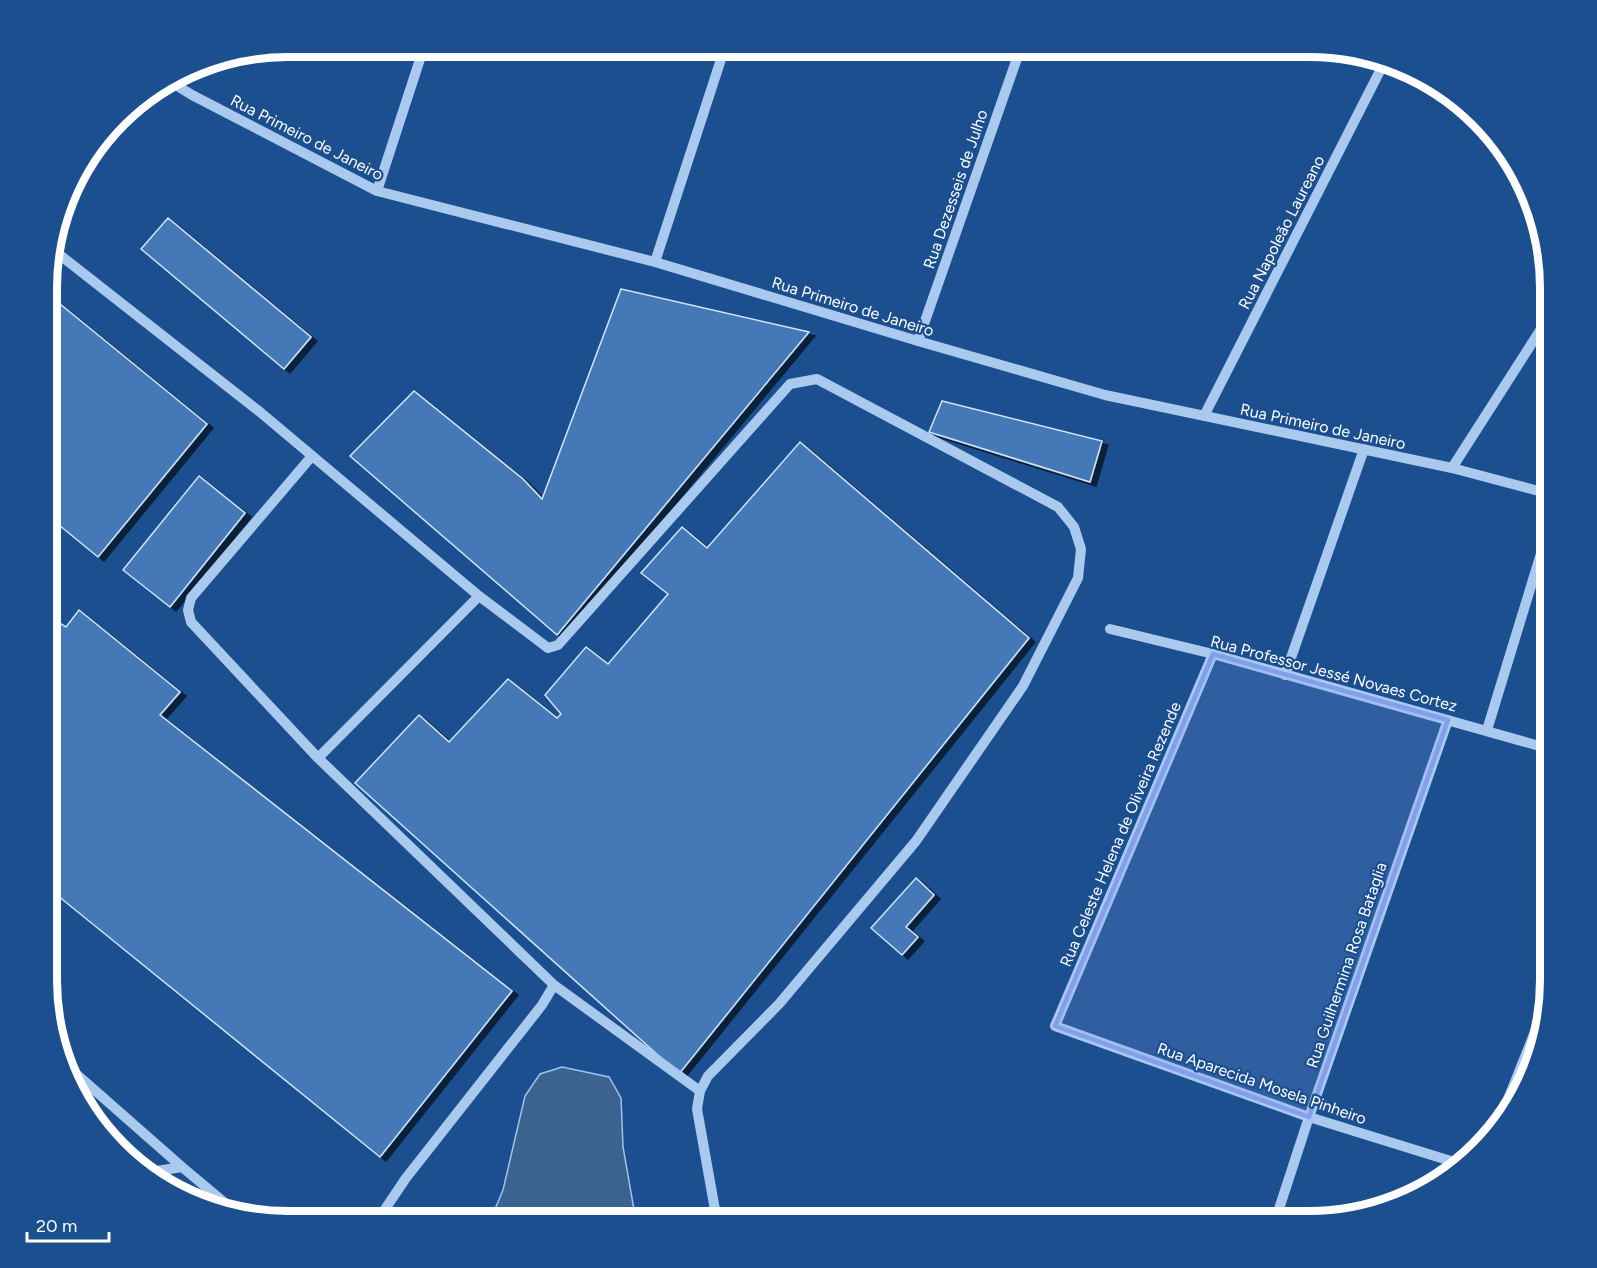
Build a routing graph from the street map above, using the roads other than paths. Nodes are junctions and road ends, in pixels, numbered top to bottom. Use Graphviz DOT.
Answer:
graph roads {
  1 [pos="420,57"];
  2 [pos="722,57"];
  3 [pos="1017,57"];
  4 [pos="1381,68"];
  5 [pos="177,86"];
  6 [pos="377,191"];
  7 [pos="59,255"];
  8 [pos="655,262"];
  9 [pos="1540,331"];
  10 [pos="918,341"];
  11 [pos="1204,416"];
  12 [pos="1364,449"];
  13 [pos="312,456"];
  14 [pos="1452,468"];
  15 [pos="1540,491"];
  16 [pos="1540,557"];
  17 [pos="479,596"];
  18 [pos="1110,629"];
  19 [pos="1213,654"];
  20 [pos="1285,675"];
  21 [pos="1448,720"];
  22 [pos="1487,730"];
  23 [pos="1540,745"];
  24 [pos="318,758"];
  25 [pos="554,985"];
  26 [pos="1055,1026"];
  27 [pos="1533,1037"];
  28 [pos="78,1076"];
  29 [pos="700,1091"];
  30 [pos="1511,1093"];
  31 [pos="1309,1117"];
  32 [pos="1452,1162"];
  33 [pos="182,1167"];
  34 [pos="157,1170"];
  35 [pos="224,1202"];
  36 [pos="384,1211"];
  37 [pos="715,1211"];
  38 [pos="1278,1211"];
  1 -- 6 [label="street"];
  2 -- 8 [label="street"];
  3 -- 10 [label="street, Rua Dezesseis de Julho"];
  4 -- 11 [label="street, Rua Napoleão Laureano"];
  5 -- 6 [label="street, Rua Primeiro de Janeiro"];
  6 -- 8 [label="street, Rua Primeiro de Janeiro"];
  7 -- 13 [label="street"];
  8 -- 10 [label="street, Rua Primeiro de Janeiro"];
  9 -- 14 [label="street"];
  10 -- 11 [label="street, Rua Primeiro de Janeiro"];
  11 -- 12 [label="street, Rua Primeiro de Janeiro"];
  12 -- 14 [label="street, Rua Primeiro de Janeiro"];
  12 -- 20 [label="street"];
  13 -- 17 [label="street"];
  13 -- 24 [label="street"];
  14 -- 15 [label="street, Rua Primeiro de Janeiro"];
  16 -- 22 [label="street"];
  17 -- 24 [label="street"];
  17 -- 29 [label="street"];
  18 -- 19 [label="street, Rua Professor Jessé Novaes Cortez"];
  19 -- 20 [label="street, Rua Professor Jessé Novaes Cortez"];
  19 -- 26 [label="street, Rua Celeste Helena de Oliveira Rezende"];
  20 -- 21 [label="street, Rua Professor Jessé Novaes Cortez"];
  21 -- 22 [label="street, Rua Professor Jessé Novaes Cortez"];
  21 -- 31 [label="street, Rua Guilhermina Rosa Bataglia"];
  22 -- 23 [label="street, Rua Professor Jessé Novaes Cortez"];
  24 -- 25 [label="street"];
  25 -- 29 [label="street"];
  25 -- 36 [label="street"];
  26 -- 31 [label="street, Rua Aparecida Mosela Pinheiro"];
  27 -- 30 [label="street"];
  28 -- 33 [label="street"];
  29 -- 37 [label="street"];
  31 -- 32 [label="street, Rua Aparecida Mosela Pinheiro"];
  31 -- 38 [label="street, Rua Guilhermina Rosa Bataglia"];
  33 -- 34 [label="street"];
  33 -- 35 [label="street"];
}
